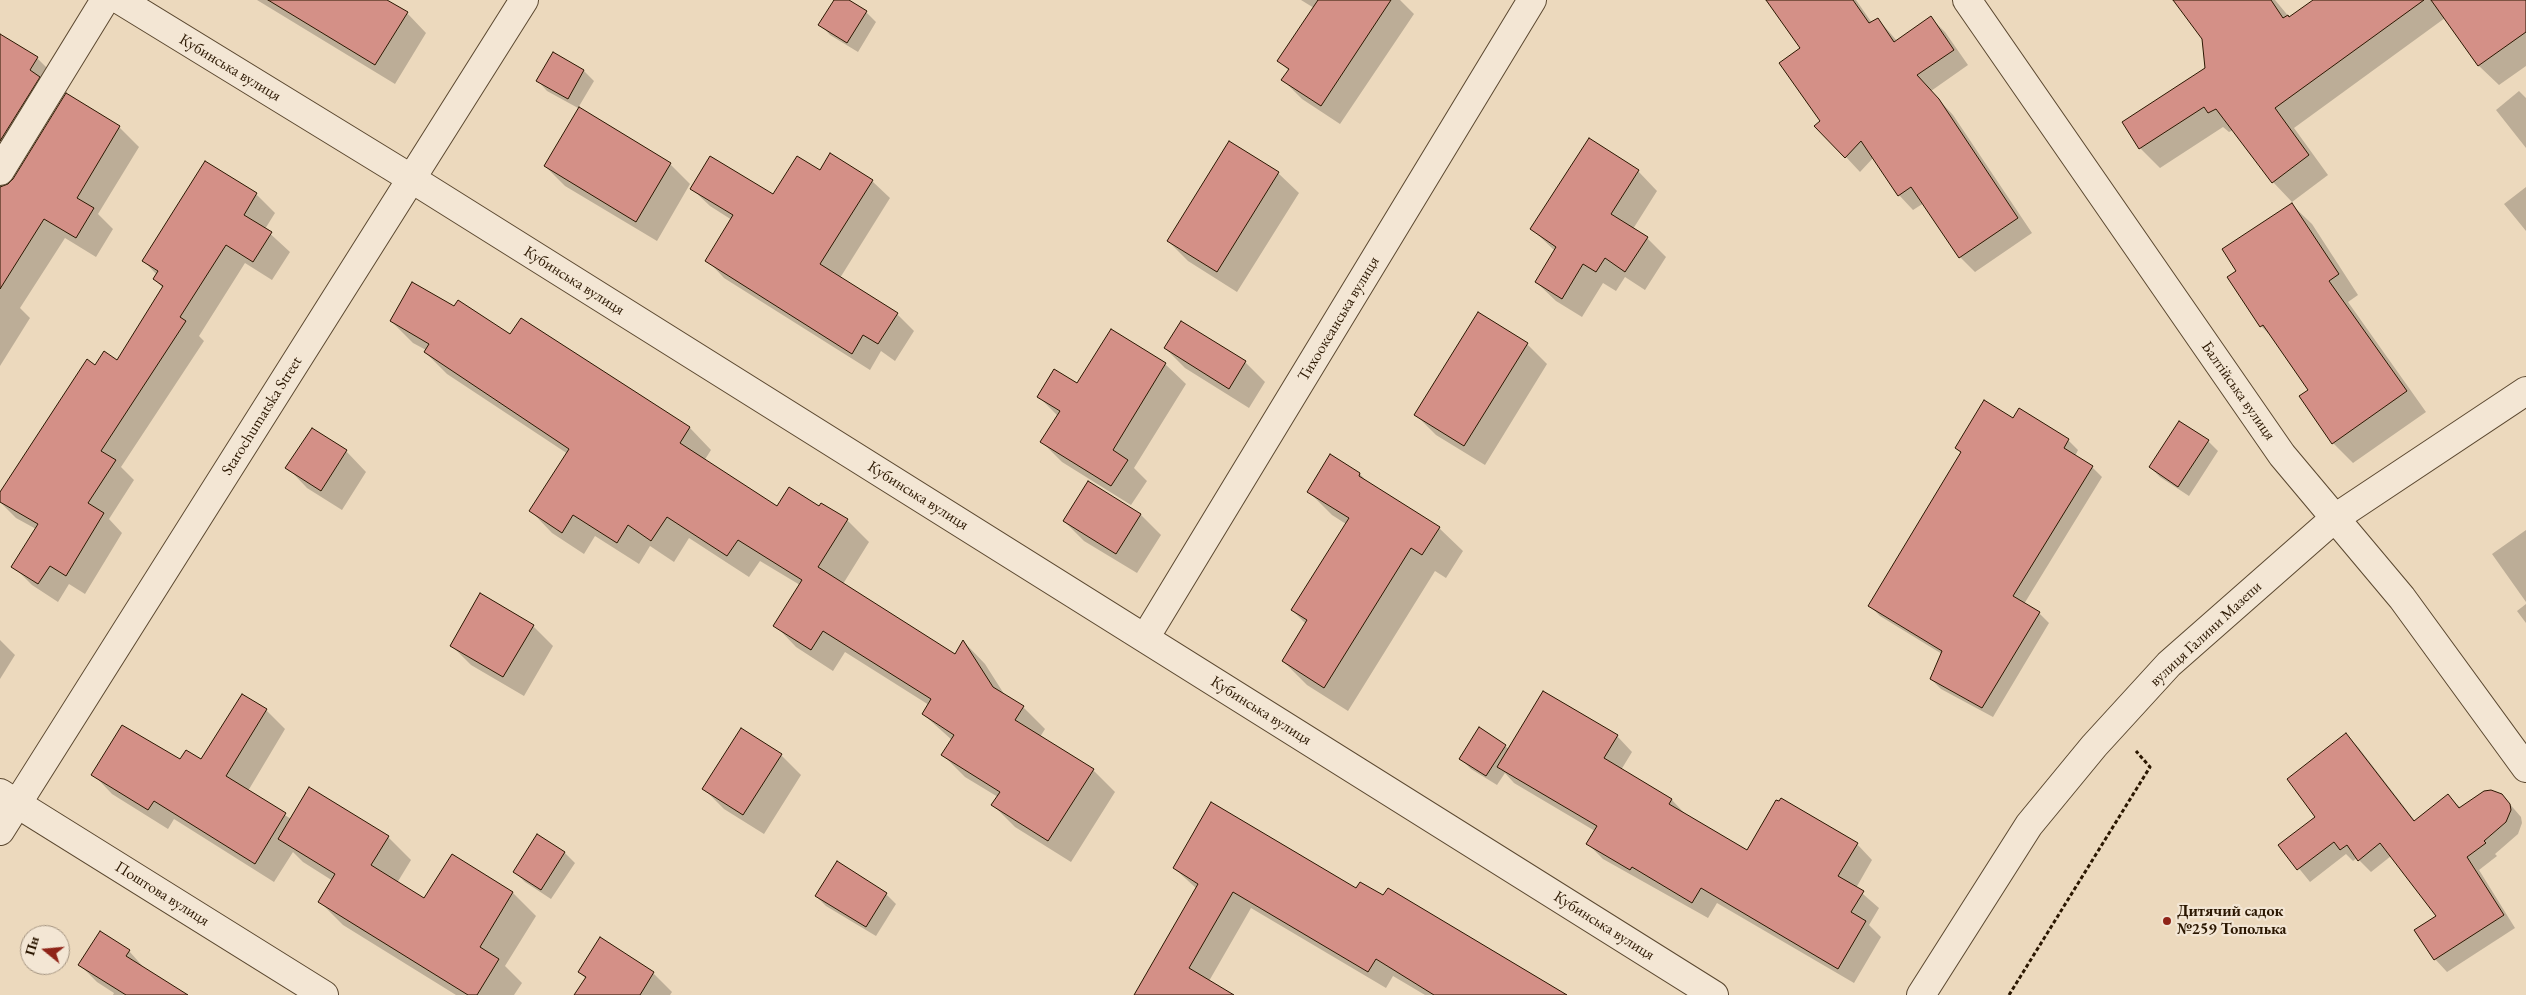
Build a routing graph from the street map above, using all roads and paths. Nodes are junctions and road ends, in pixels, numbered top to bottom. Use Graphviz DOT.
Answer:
graph roads {
  1 [pos="105,0"];
  2 [pos="120,0"];
  3 [pos="524,0"];
  4 [pos="1532,0"];
  5 [pos="1967,0"];
  6 [pos="0,171"];
  7 [pos="412,179"];
  8 [pos="2526,391"];
  9 [pos="2335,518"];
  10 [pos="1145,638"];
  11 [pos="2112,726"];
  12 [pos="2526,768"];
  13 [pos="9,798"];
  14 [pos="0,831"];
  15 [pos="324,995"];
  16 [pos="1714,995"];
  17 [pos="1921,995"];
  18 [pos="2009,995"];
  1 -- 6 [label="street"];
  2 -- 7 [label="street, Кубинська вулиця"];
  3 -- 7 [label="street, Starochumatska Street"];
  4 -- 10 [label="street, Тихоокеанська вулиця"];
  5 -- 9 [label="street, Балтійська вулиця"];
  7 -- 10 [label="street, Кубинська вулиця"];
  7 -- 13 [label="street, Starochumatska Street"];
  8 -- 9 [label="street, вулиця Галини Мазепи"];
  9 -- 11 [label="street, вулиця Галини Мазепи"];
  9 -- 12 [label="street, Балтійська вулиця"];
  10 -- 16 [label="street, Кубинська вулиця"];
  11 -- 17 [label="street, вулиця Галини Мазепи"];
  11 -- 18 [label="path"];
  13 -- 14 [label="street, Starochumatska Street"];
  13 -- 15 [label="street, Поштова вулиця"];
}
